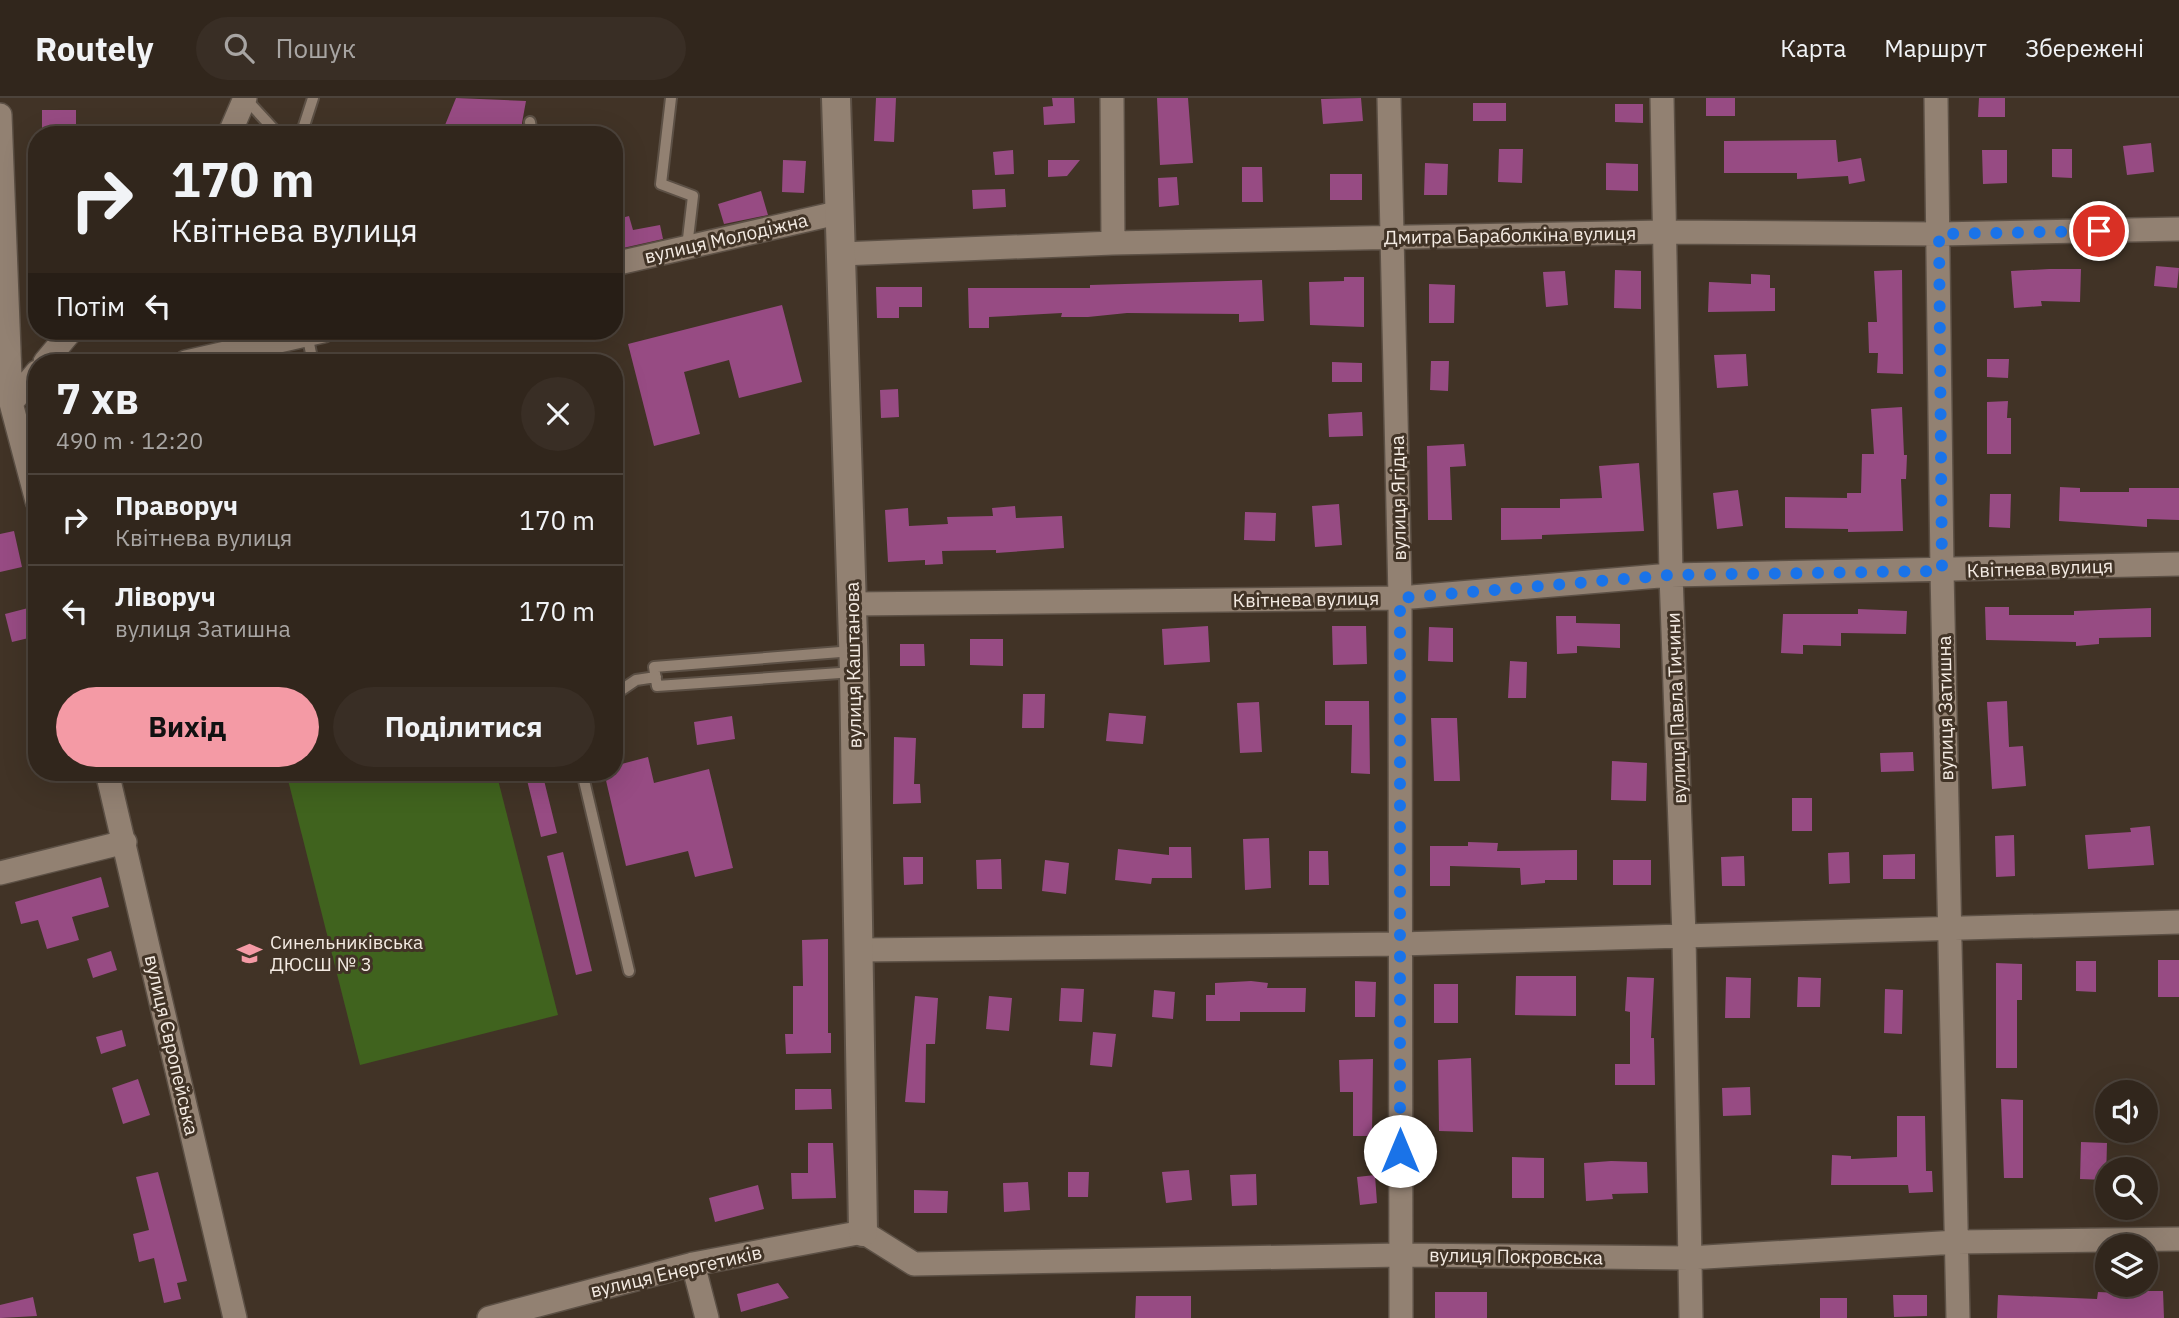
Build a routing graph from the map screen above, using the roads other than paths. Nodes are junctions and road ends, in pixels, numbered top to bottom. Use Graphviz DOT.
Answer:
graph roads {
  1 [pos="245,98"];
  2 [pos="313,98"];
  3 [pos="671,98"];
  4 [pos="836,98"];
  5 [pos="1112,98"];
  6 [pos="1389,98"];
  7 [pos="1662,98"];
  8 [pos="1937,98"];
  9 [pos="0,115"];
  10 [pos="530,122"];
  11 [pos="233,126"];
  12 [pos="271,126"];
  13 [pos="304,126"];
  14 [pos="531,126"];
  15 [pos="837,213"];
  16 [pos="2179,229"];
  17 [pos="1664,232"];
  18 [pos="1939,234"];
  19 [pos="1393,238"];
  20 [pos="1113,243"];
  21 [pos="687,247"];
  22 [pos="841,254"];
  23 [pos="623,262"];
  24 [pos="63,340"];
  25 [pos="235,341"];
  26 [pos="52,354"];
  27 [pos="205,354"];
  28 [pos="28,381"];
  29 [pos="28,399"];
  30 [pos="6,404"];
  31 [pos="28,473"];
  32 [pos="2179,564"];
  33 [pos="1942,571"];
  34 [pos="1671,575"];
  35 [pos="1400,598"];
  36 [pos="852,604"];
  37 [pos="853,662"];
  38 [pos="656,677"];
  39 [pos="623,689"];
  40 [pos="109,781"];
  41 [pos="584,781"];
  42 [pos="125,842"];
  43 [pos="0,873"];
  44 [pos="2179,922"];
  45 [pos="1951,929"];
  46 [pos="1684,936"];
  47 [pos="1399,944"];
  48 [pos="860,950"];
  49 [pos="629,971"];
  50 [pos="863,1232"];
  51 [pos="2179,1240"];
  52 [pos="1957,1242"];
  53 [pos="1400,1255"];
  54 [pos="1689,1258"];
  55 [pos="692,1264"];
  56 [pos="234,1318"];
  57 [pos="489,1318"];
  58 [pos="707,1318"];
  59 [pos="1401,1318"];
  60 [pos="1691,1318"];
  61 [pos="1958,1318"];
  1 -- 11 [label="street"];
  1 -- 12 [label="lane"];
  2 -- 13 [label="lane"];
  3 -- 21 [label="lane"];
  4 -- 15 [label="street, вулиця Каштанова"];
  5 -- 20 [label="street"];
  6 -- 19 [label="street, вулиця Ягідна"];
  7 -- 17 [label="street, вулиця Павла Тичини"];
  8 -- 18 [label="street, вулиця Затишна"];
  9 -- 30 [label="street"];
  10 -- 14 [label="lane"];
  15 -- 21 [label="street, вулиця Молодіжна"];
  15 -- 22 [label="street, вулиця Каштанова"];
  16 -- 18 [label="street, Дмитра Бараболкіна вулиця"];
  17 -- 18 [label="street, Дмитра Бараболкіна вулиця"];
  17 -- 19 [label="street, Дмитра Бараболкіна вулиця"];
  17 -- 34 [label="street, вулиця Павла Тичини"];
  18 -- 33 [label="street, вулиця Затишна"];
  19 -- 20 [label="street, Дмитра Бараболкіна вулиця"];
  19 -- 35 [label="street, вулиця Ягідна"];
  20 -- 22 [label="street, Дмитра Бараболкіна вулиця"];
  21 -- 23 [label="street, вулиця Молодіжна"];
  22 -- 36 [label="street, вулиця Каштанова"];
  24 -- 26 [label="street"];
  25 -- 27 [label="street"];
  28 -- 30 [label="street"];
  29 -- 30 [label="street"];
  30 -- 31 [label="street"];
  32 -- 33 [label="street, Квітнева вулиця"];
  33 -- 34 [label="street, Квітнева вулиця"];
  33 -- 45 [label="street, вулиця Затишна"];
  34 -- 35 [label="street, Квітнева вулиця"];
  34 -- 46 [label="street, вулиця Павла Тичини"];
  35 -- 36 [label="street, Квітнева вулиця"];
  35 -- 47 [label="street, вулиця Ягідна"];
  36 -- 37 [label="street, вулиця Каштанова"];
  37 -- 38 [label="lane"];
  37 -- 38 [label="lane"];
  37 -- 48 [label="street, вулиця Каштанова"];
  38 -- 39 [label="lane"];
  40 -- 42 [label="street, вулиця Європейська"];
  41 -- 49 [label="lane"];
  42 -- 43 [label="street"];
  42 -- 56 [label="street, вулиця Європейська"];
  44 -- 45 [label="street"];
  45 -- 46 [label="street"];
  45 -- 52 [label="street, вулиця Затишна"];
  46 -- 47 [label="street"];
  46 -- 54 [label="street, вулиця Павла Тичини"];
  47 -- 48 [label="street"];
  47 -- 53 [label="street, вулиця Ягідна"];
  48 -- 50 [label="street, вулиця Каштанова"];
  50 -- 53 [label="street, вулиця Покровська"];
  50 -- 55 [label="street, вулиця Енергетиків"];
  51 -- 52 [label="street, вулиця Покровська"];
  52 -- 54 [label="street, вулиця Покровська"];
  52 -- 61 [label="street, вулиця Затишна"];
  53 -- 54 [label="street, вулиця Покровська"];
  53 -- 59 [label="street, вулиця Ягідна"];
  54 -- 60 [label="street, вулиця Павла Тичини"];
  55 -- 57 [label="street, вулиця Енергетиків"];
  55 -- 58 [label="street"];
}
